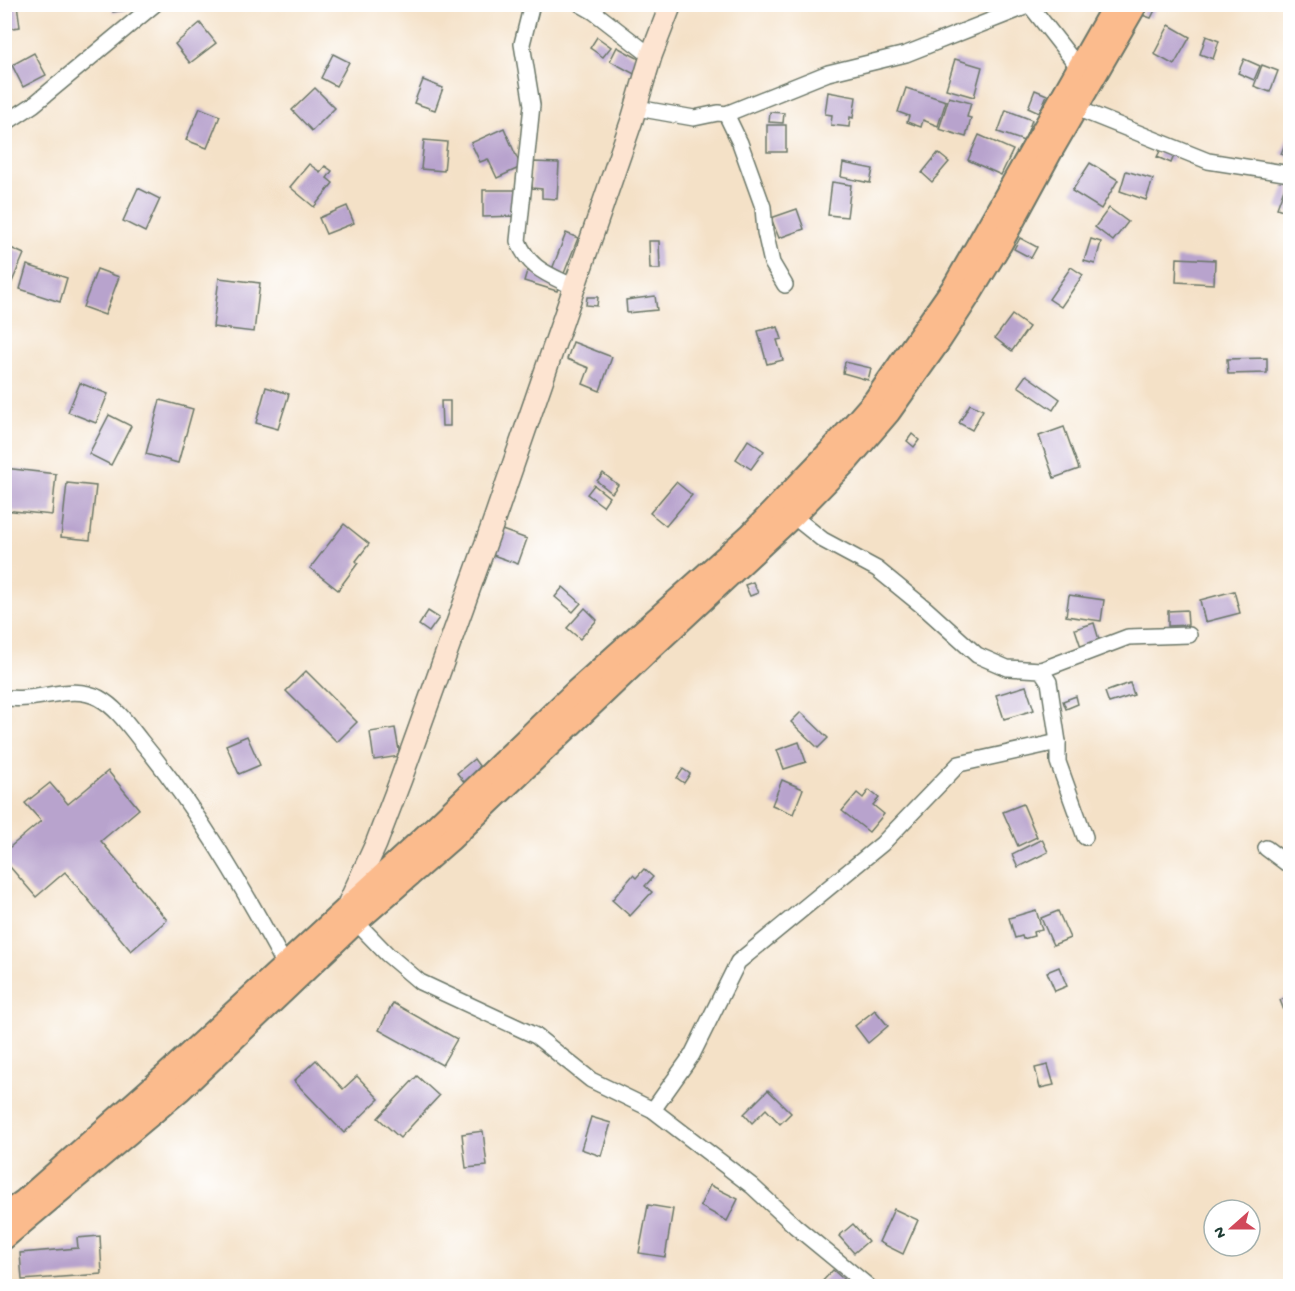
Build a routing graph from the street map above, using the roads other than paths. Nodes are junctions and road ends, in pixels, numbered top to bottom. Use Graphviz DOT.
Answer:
graph roads {
  1 [pos="155,4"];
  2 [pos="532,4"];
  3 [pos="580,4"];
  4 [pos="671,4"];
  5 [pos="1115,4"];
  6 [pos="1136,4"];
  7 [pos="1030,5"];
  8 [pos="651,56"];
  9 [pos="1079,68"];
  10 [pos="637,108"];
  11 [pos="1077,108"];
  12 [pos="726,114"];
  13 [pos="4,124"];
  14 [pos="1290,174"];
  15 [pos="785,285"];
  16 [pos="574,287"];
  17 [pos="794,516"];
  18 [pos="1189,635"];
  19 [pos="1041,670"];
  20 [pos="4,698"];
  21 [pos="1058,742"];
  22 [pos="485,791"];
  23 [pos="1085,837"];
  24 [pos="1266,848"];
  25 [pos="1290,866"];
  26 [pos="351,916"];
  27 [pos="285,965"];
  28 [pos="653,1110"];
  29 [pos="4,1215"];
  30 [pos="4,1238"];
  31 [pos="868,1287"];
  1 -- 13 [label="street"];
  2 -- 16 [label="street"];
  3 -- 8 [label="street"];
  4 -- 8 [label="main road"];
  5 -- 9 [label="main road"];
  6 -- 11 [label="main road"];
  7 -- 9 [label="street"];
  7 -- 12 [label="street"];
  8 -- 10 [label="main road"];
  9 -- 22 [label="main road"];
  10 -- 12 [label="street"];
  10 -- 16 [label="main road"];
  11 -- 14 [label="street"];
  11 -- 17 [label="main road"];
  12 -- 15 [label="street"];
  16 -- 26 [label="main road"];
  17 -- 19 [label="street"];
  17 -- 22 [label="main road"];
  18 -- 19 [label="street"];
  19 -- 21 [label="street"];
  20 -- 27 [label="street"];
  21 -- 23 [label="street"];
  21 -- 28 [label="street"];
  22 -- 26 [label="main road"];
  24 -- 25 [label="street"];
  26 -- 27 [label="main road"];
  26 -- 28 [label="street"];
  26 -- 30 [label="main road"];
  27 -- 29 [label="main road"];
  28 -- 31 [label="street"];
}
